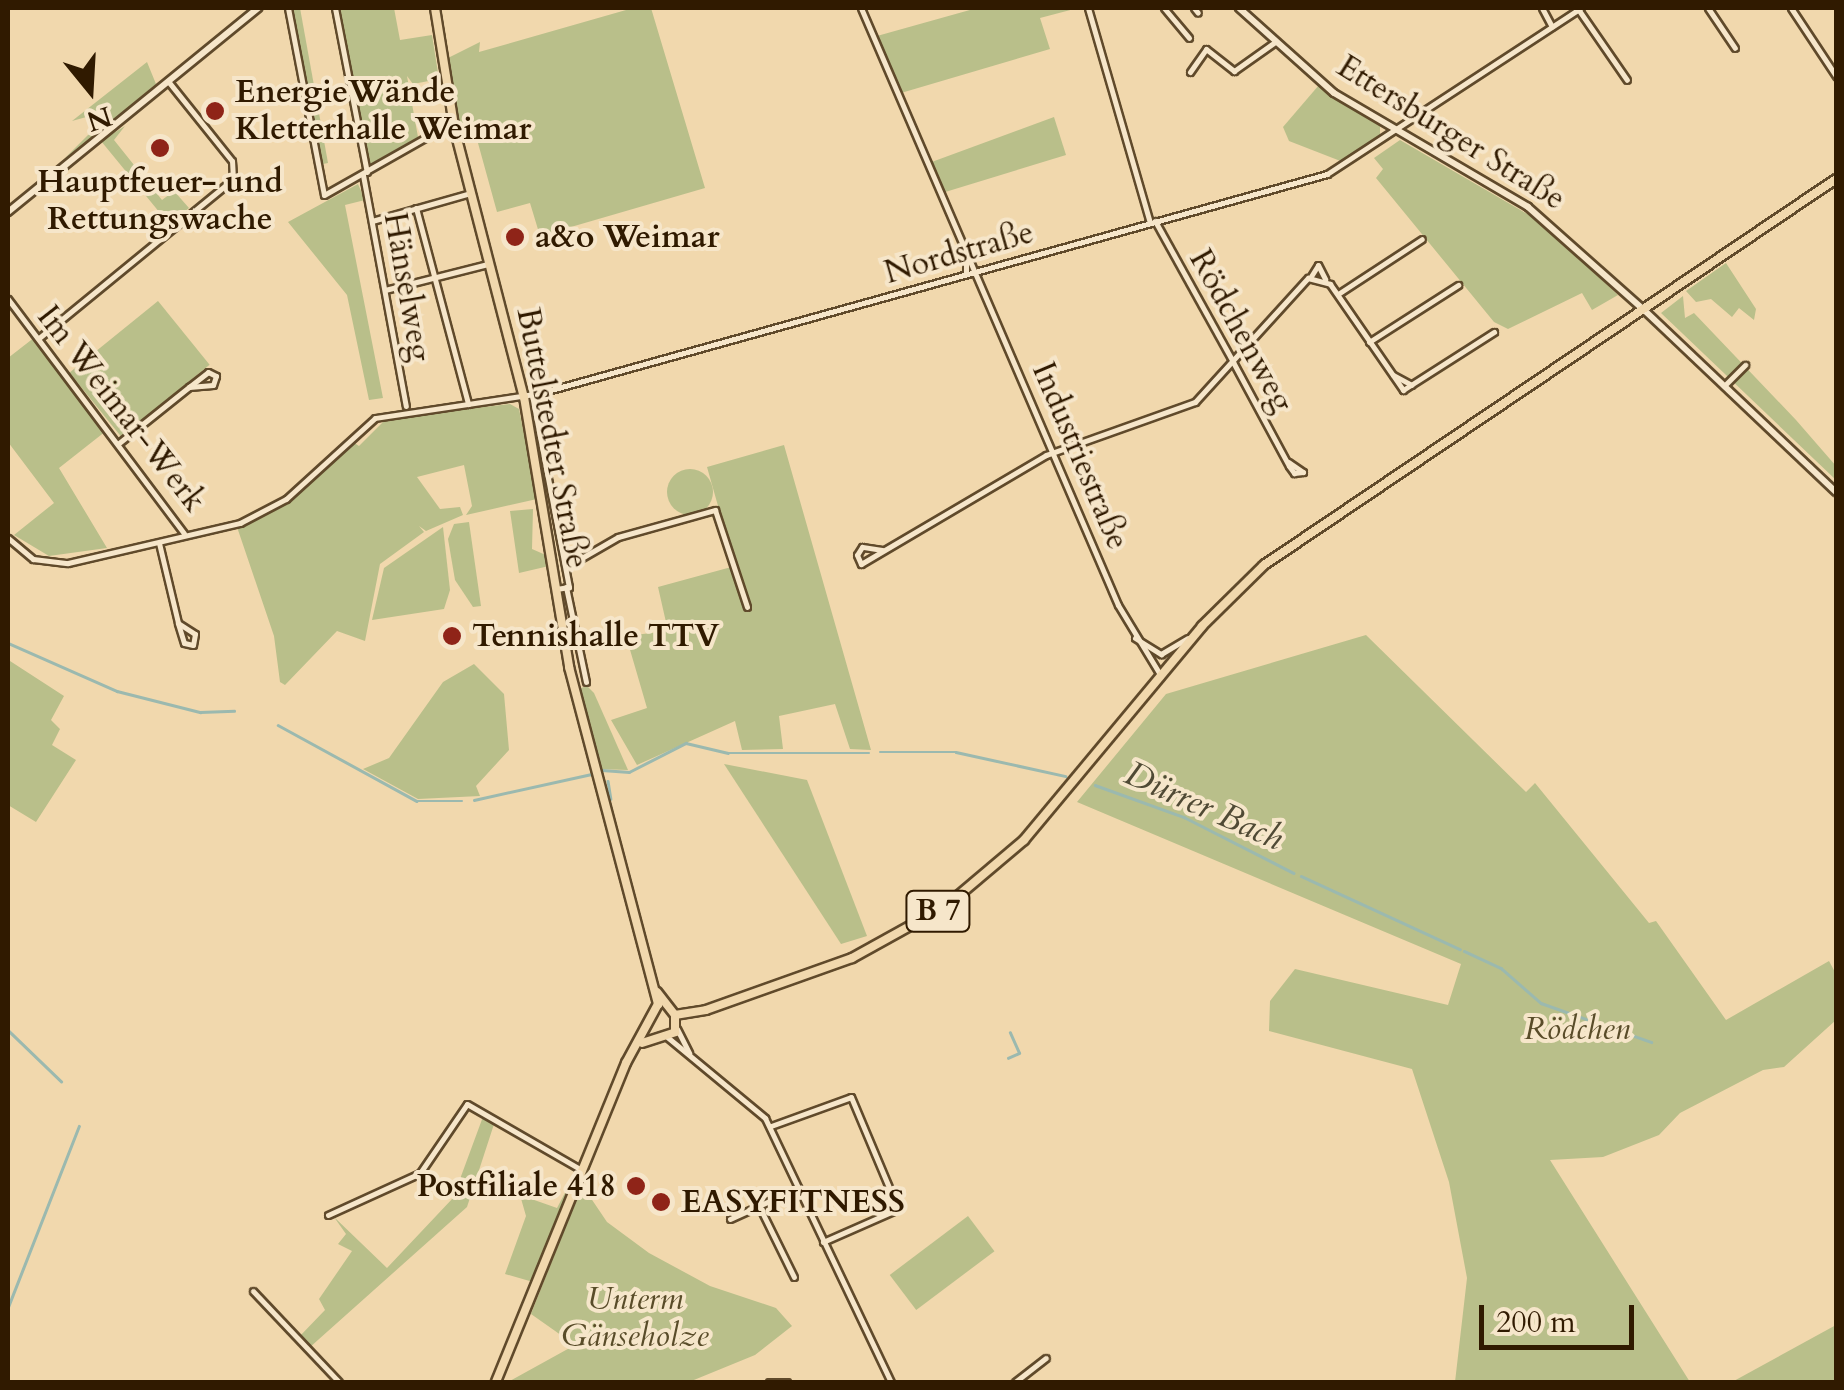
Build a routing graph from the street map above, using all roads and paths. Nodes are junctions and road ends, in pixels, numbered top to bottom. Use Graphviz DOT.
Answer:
graph roads {
  1 [pos="258,8"];
  2 [pos="288,8"];
  3 [pos="336,8"];
  4 [pos="435,8"];
  5 [pos="861,8"];
  6 [pos="1088,8"];
  7 [pos="1164,8"];
  8 [pos="1239,8"];
  9 [pos="1542,8"];
  10 [pos="1580,8"];
  11 [pos="1708,8"];
  12 [pos="1791,8"];
  13 [pos="1552,27"];
  14 [pos="1189,38"];
  15 [pos="1275,42"];
  16 [pos="1735,48"];
  17 [pos="1190,72"];
  18 [pos="1836,76"];
  19 [pos="1626,80"];
  20 [pos="168,81"];
  21 [pos="453,122"];
  22 [pos="1397,130"];
  23 [pos="365,174"];
  24 [pos="1836,180"];
  25 [pos="471,193"];
  26 [pos="416,208"];
  27 [pos="8,212"];
  28 [pos="372,220"];
  29 [pos="1153,222"];
  30 [pos="1422,239"];
  31 [pos="965,250"];
  32 [pos="489,263"];
  33 [pos="979,270"];
  34 [pos="966,274"];
  35 [pos="435,278"];
  36 [pos="1310,278"];
  37 [pos="1324,279"];
  38 [pos="1458,286"];
  39 [pos="384,290"];
  40 [pos="1338,294"];
  41 [pos="8,298"];
  42 [pos="1642,309"];
  43 [pos="1494,332"];
  44 [pos="39,338"];
  45 [pos="1368,342"];
  46 [pos="1233,362"];
  47 [pos="1745,365"];
  48 [pos="1390,374"];
  49 [pos="1412,385"];
  50 [pos="1724,386"];
  51 [pos="189,387"];
  52 [pos="528,396"];
  53 [pos="468,404"];
  54 [pos="406,406"];
  55 [pos="118,443"];
  56 [pos="1055,451"];
  57 [pos="1288,462"];
  58 [pos="1836,492"];
  59 [pos="184,533"];
  60 [pos="8,538"];
  61 [pos="159,543"];
  62 [pos="882,550"];
  63 [pos="566,567"];
  64 [pos="561,588"];
  65 [pos="747,607"];
  66 [pos="178,623"];
  67 [pos="1202,626"];
  68 [pos="1130,632"];
  69 [pos="1161,676"];
  70 [pos="586,682"];
  71 [pos="657,992"];
  72 [pos="706,1010"];
  73 [pos="672,1012"];
  74 [pos="658,1013"];
  75 [pos="653,1023"];
  76 [pos="677,1028"];
  77 [pos="663,1035"];
  78 [pos="636,1047"];
  79 [pos="691,1056"];
  80 [pos="771,1126"];
  81 [pos="582,1170"];
  82 [pos="798,1188"];
  83 [pos="759,1206"];
  84 [pos="328,1215"];
  85 [pos="730,1219"];
  86 [pos="822,1242"];
  87 [pos="794,1276"];
  88 [pos="253,1291"];
  89 [pos="1046,1358"];
  90 [pos="339,1382"];
  91 [pos="496,1382"];
  92 [pos="769,1382"];
  93 [pos="787,1382"];
  94 [pos="891,1382"];
  95 [pos="1015,1382"];
  1 -- 20 [label="street"];
  2 -- 23 [label="street"];
  3 -- 23 [label="street, Hänselweg"];
  4 -- 21 [label="main road, Buttelstedter Straße"];
  5 -- 31 [label="street, Industriestraße"];
  6 -- 29 [label="street, Rödchenweg"];
  7 -- 14 [label="street"];
  8 -- 15 [label="street, Ettersburger Straße"];
  9 -- 13 [label="street"];
  10 -- 13 [label="street, Nordstraße"];
  10 -- 19 [label="street"];
  11 -- 16 [label="street"];
  12 -- 18 [label="street"];
  13 -- 22 [label="street, Nordstraße"];
  15 -- 17 [label="street"];
  15 -- 22 [label="street, Ettersburger Straße"];
  20 -- 27 [label="street"];
  20 -- 44 [label="street"];
  21 -- 23 [label="street"];
  21 -- 25 [label="main road, Buttelstedter Straße"];
  22 -- 29 [label="street, Nordstraße"];
  22 -- 42 [label="street, Ettersburger Straße"];
  23 -- 28 [label="street, Hänselweg"];
  24 -- 42 [label="main road, B 7"];
  25 -- 26 [label="street"];
  25 -- 32 [label="main road, Buttelstedter Straße"];
  26 -- 28 [label="street"];
  26 -- 35 [label="street"];
  28 -- 39 [label="street, Hänselweg"];
  29 -- 33 [label="street, Nordstraße"];
  29 -- 46 [label="street, Rödchenweg"];
  30 -- 40 [label="street"];
  31 -- 33 [label="street, Industriestraße"];
  31 -- 34 [label="street, Industriestraße"];
  32 -- 35 [label="street"];
  32 -- 52 [label="main road, Buttelstedter Straße"];
  33 -- 34 [label="street, Nordstraße"];
  33 -- 56 [label="street, Industriestraße"];
  34 -- 52 [label="street, Nordstraße"];
  35 -- 39 [label="street"];
  35 -- 53 [label="street"];
  36 -- 37 [label="street"];
  36 -- 37 [label="street"];
  36 -- 46 [label="street"];
  37 -- 40 [label="street"];
  38 -- 45 [label="street"];
  39 -- 54 [label="street, Hänselweg"];
  40 -- 45 [label="street"];
  41 -- 44 [label="street, Im Weimar-Werk"];
  42 -- 50 [label="street, Ettersburger Straße"];
  42 -- 67 [label="main road, B 7"];
  43 -- 49 [label="street"];
  44 -- 55 [label="street, Im Weimar-Werk"];
  45 -- 48 [label="street"];
  46 -- 56 [label="street"];
  46 -- 57 [label="street, Rödchenweg"];
  47 -- 50 [label="street"];
  48 -- 49 [label="street"];
  48 -- 49 [label="street"];
  50 -- 58 [label="street, Ettersburger Straße"];
  51 -- 51 [label="street"];
  51 -- 55 [label="street"];
  52 -- 53 [label="street, Im Weimar-Werk"];
  52 -- 63 [label="street"];
  52 -- 64 [label="main road, Buttelstedter Straße"];
  53 -- 59 [label="street, Im Weimar-Werk"];
  55 -- 59 [label="street, Im Weimar-Werk"];
  56 -- 62 [label="street"];
  56 -- 68 [label="street, Industriestraße"];
  59 -- 61 [label="street"];
  60 -- 61 [label="street"];
  61 -- 66 [label="street"];
  62 -- 62 [label="street"];
  63 -- 64 [label="street"];
  63 -- 65 [label="street"];
  64 -- 70 [label="street, Buttelstedter Straße"];
  64 -- 71 [label="main road, Buttelstedter Straße"];
  67 -- 68 [label="street"];
  67 -- 69 [label="main road, B 7"];
  68 -- 69 [label="street, Industriestraße"];
  69 -- 72 [label="main road, B 7"];
  71 -- 73 [label="main road"];
  71 -- 74 [label="main road"];
  72 -- 73 [label="main road, B 7"];
  72 -- 76 [label="main road, B 7"];
  73 -- 74 [label="main road"];
  73 -- 76 [label="main road"];
  74 -- 75 [label="main road"];
  75 -- 77 [label="main road"];
  75 -- 78 [label="main road"];
  76 -- 77 [label="main road"];
  76 -- 79 [label="street"];
  77 -- 78 [label="main road"];
  77 -- 79 [label="street"];
  78 -- 81 [label="main road"];
  79 -- 80 [label="street"];
  80 -- 82 [label="street"];
  80 -- 86 [label="street"];
  81 -- 84 [label="street"];
  81 -- 91 [label="main road"];
  82 -- 83 [label="street"];
  82 -- 86 [label="street"];
  83 -- 85 [label="street"];
  83 -- 87 [label="street"];
  86 -- 94 [label="street"];
  88 -- 90 [label="street"];
  89 -- 95 [label="street"];
  92 -- 93 [label="street"];
}
